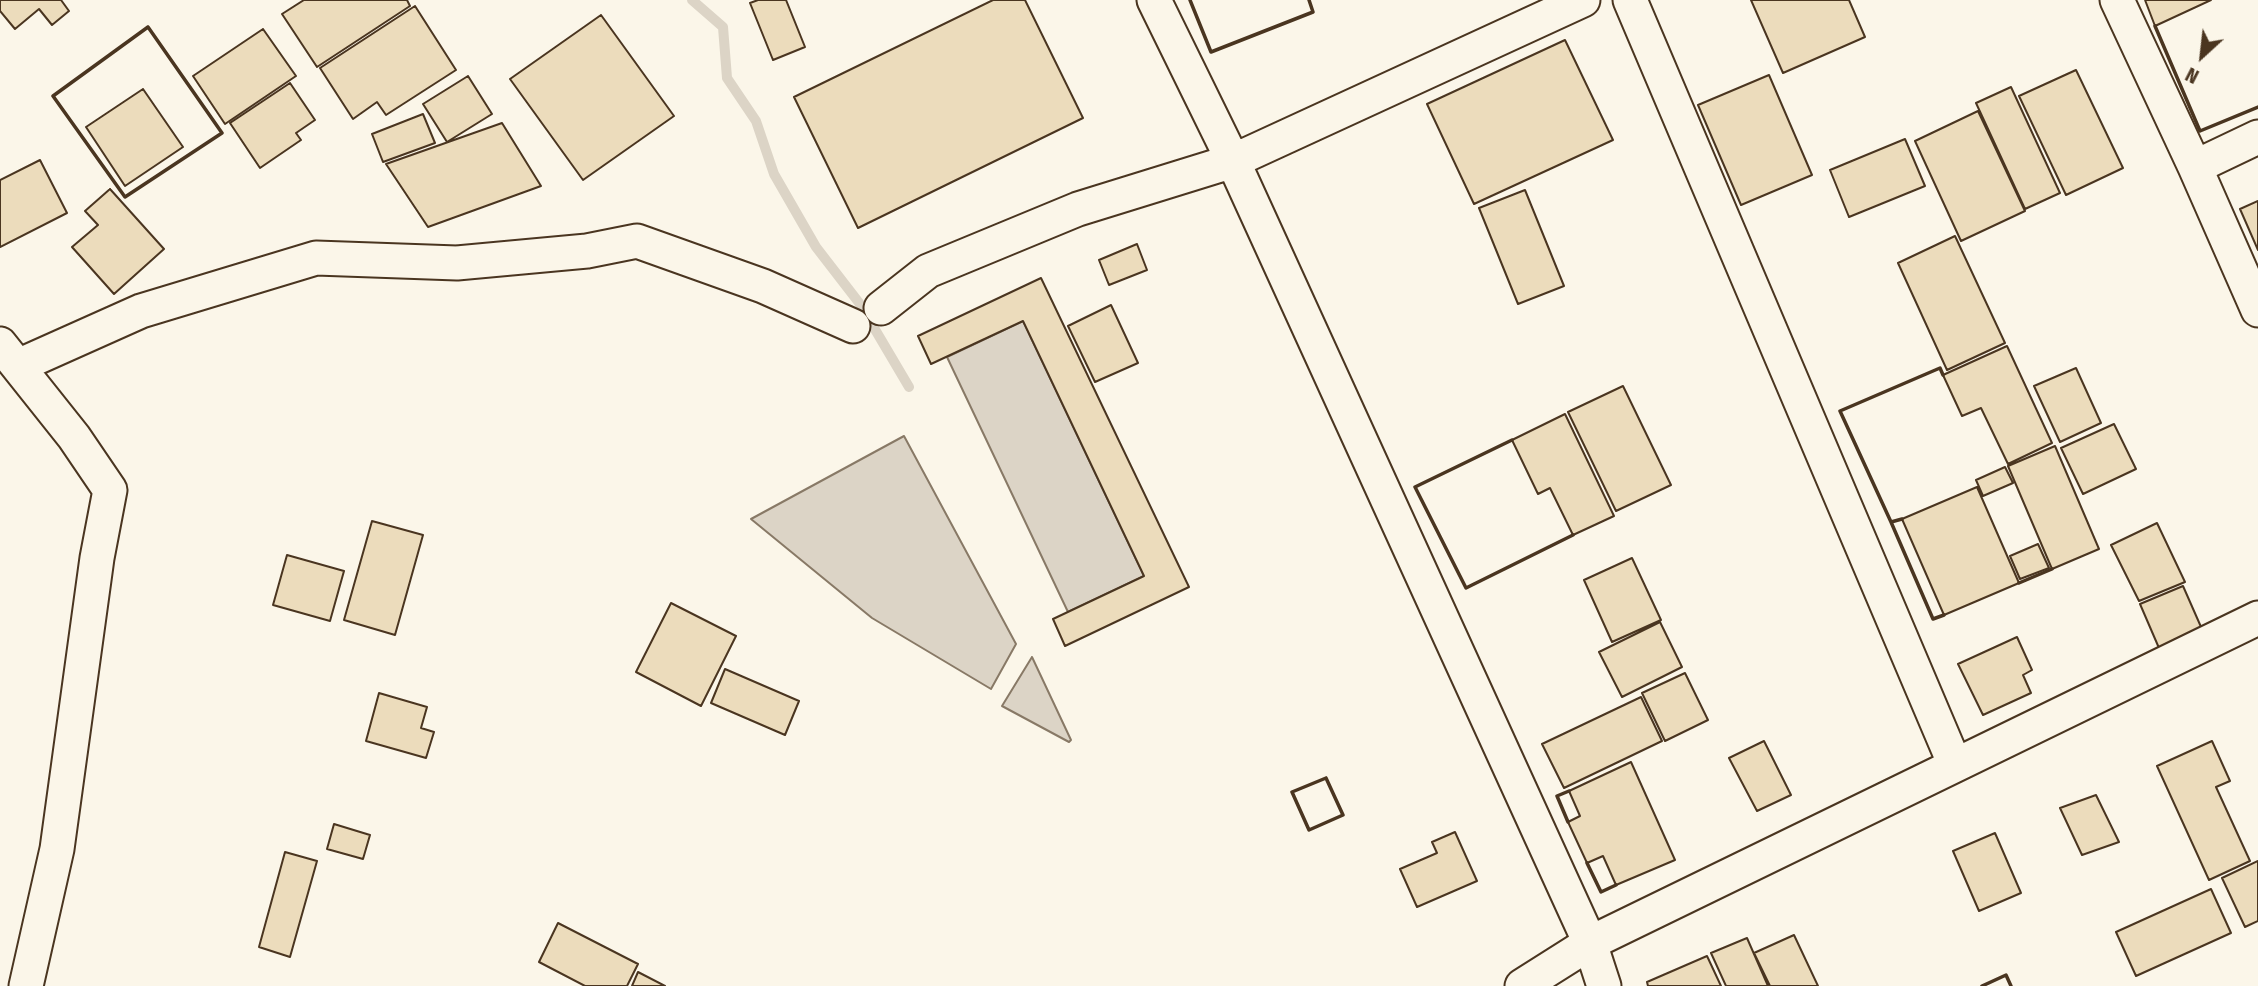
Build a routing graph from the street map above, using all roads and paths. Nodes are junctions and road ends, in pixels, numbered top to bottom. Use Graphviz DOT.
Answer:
graph roads {
  1 [pos="1154,0"];
  2 [pos="1583,0"];
  3 [pos="1630,0"];
  4 [pos="2117,0"];
  5 [pos="2258,137"];
  6 [pos="1233,161"];
  7 [pos="2195,167"];
  8 [pos="881,308"];
  9 [pos="2258,310"];
  10 [pos="853,326"];
  11 [pos="9,355"];
  12 [pos="2258,618"];
  13 [pos="1955,765"];
  14 [pos="1590,943"];
  15 [pos="26,986"];
  16 [pos="1522,986"];
  17 [pos="1604,986"];
  1 -- 6 [label="street"];
  2 -- 6 [label="street"];
  3 -- 13 [label="street"];
  4 -- 7 [label="street"];
  5 -- 7 [label="street"];
  6 -- 8 [label="street"];
  6 -- 14 [label="street"];
  7 -- 9 [label="street"];
  10 -- 11 [label="street"];
  11 -- 15 [label="street"];
  12 -- 13 [label="street"];
  13 -- 14 [label="street"];
  14 -- 16 [label="street"];
  14 -- 17 [label="street"];
}
